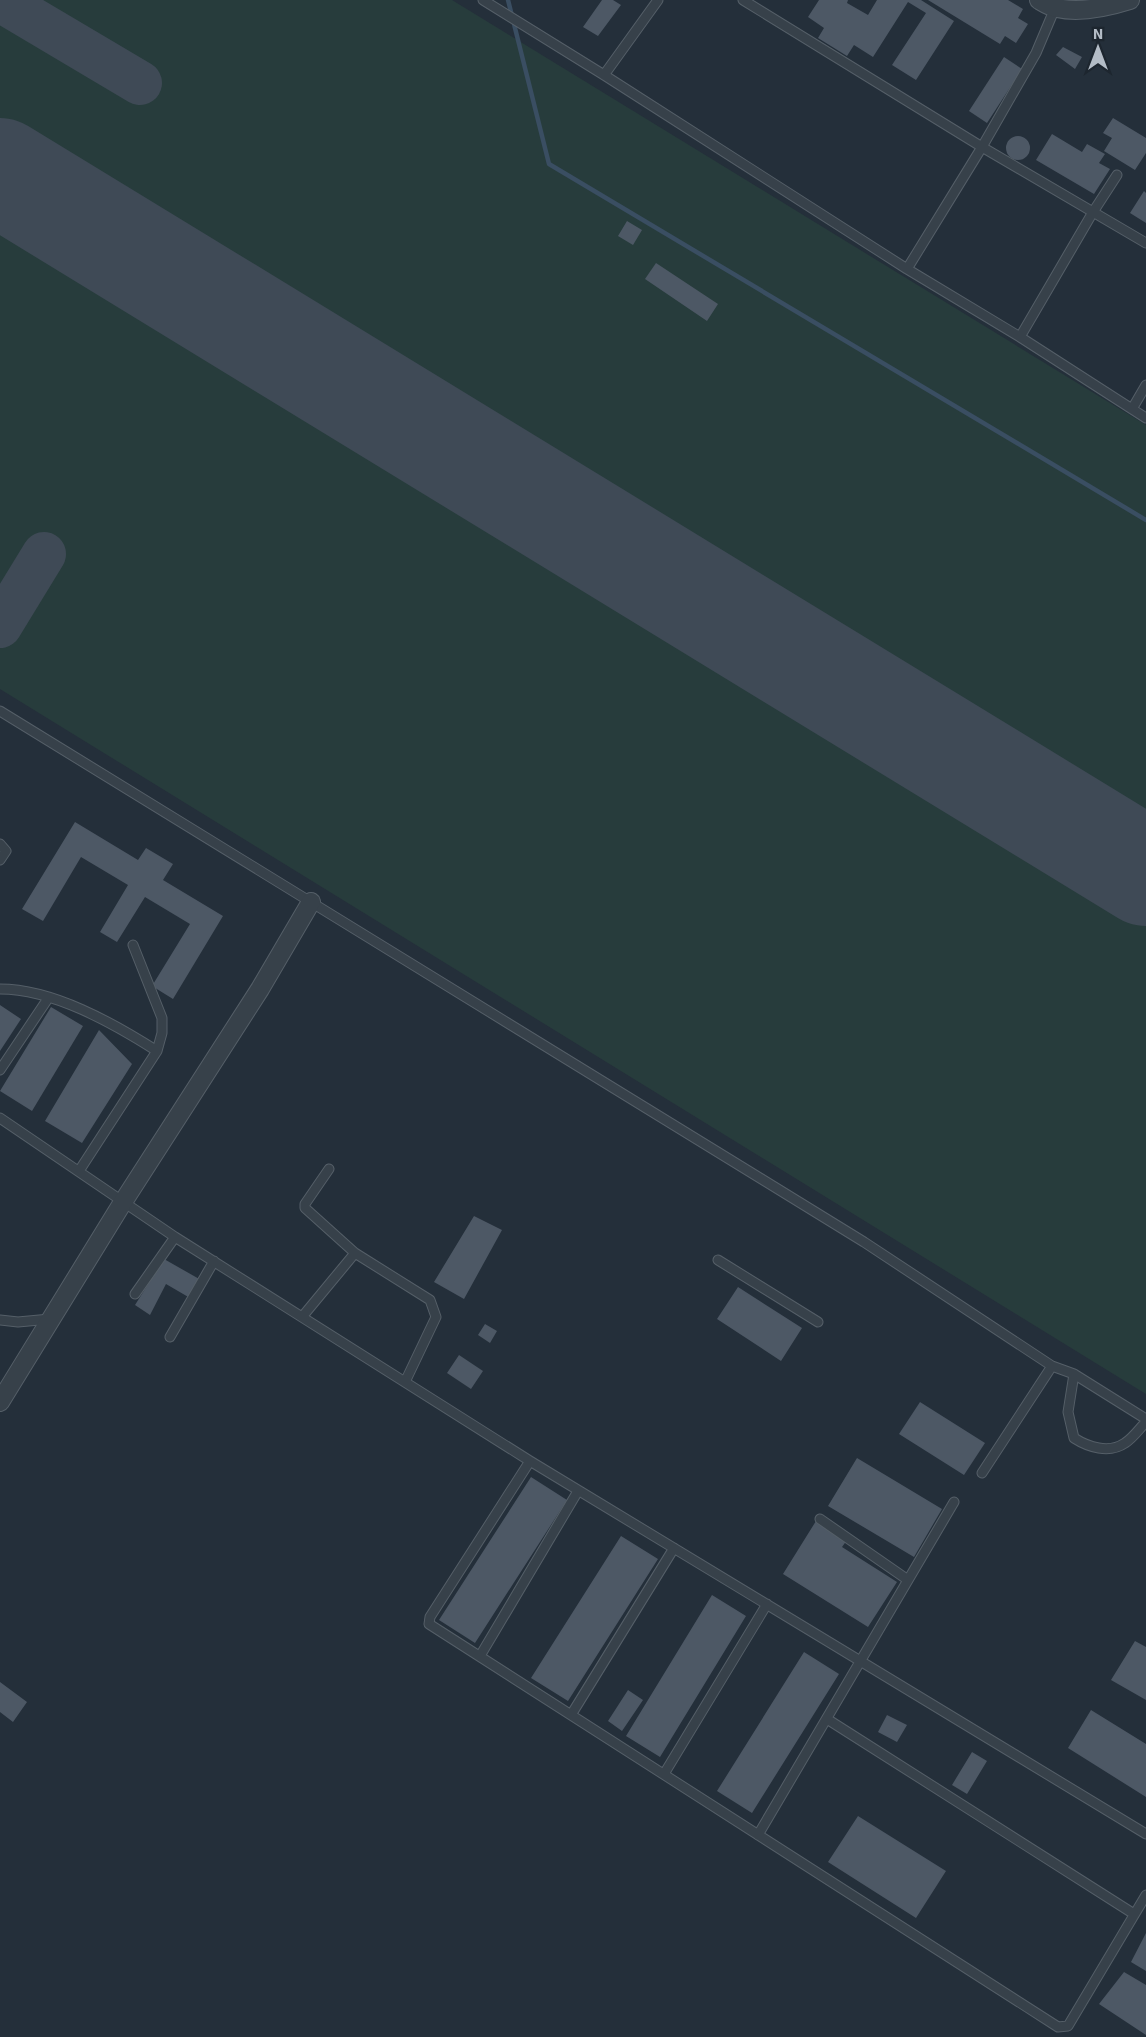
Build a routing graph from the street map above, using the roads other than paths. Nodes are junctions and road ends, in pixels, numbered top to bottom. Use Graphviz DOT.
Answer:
graph roads {
  1 [pos="658,0"];
  2 [pos="742,0"];
  3 [pos="1130,0"];
  4 [pos="484,1"];
  5 [pos="1047,4"];
  6 [pos="604,75"];
  7 [pos="982,147"];
  8 [pos="1117,175"];
  9 [pos="1093,212"];
  10 [pos="1146,243"];
  11 [pos="907,269"];
  12 [pos="1020,337"];
  13 [pos="1146,385"];
  14 [pos="1132,409"];
  15 [pos="1146,418"];
  16 [pos="0,711"];
  17 [pos="0,844"];
  18 [pos="0,860"];
  19 [pos="311,902"];
  20 [pos="133,945"];
  21 [pos="0,989"];
  22 [pos="48,997"];
  23 [pos="157,1051"];
  24 [pos="0,1070"];
  25 [pos="0,1118"];
  26 [pos="329,1169"];
  27 [pos="79,1171"];
  28 [pos="123,1202"];
  29 [pos="175,1237"];
  30 [pos="355,1253"];
  31 [pos="718,1260"];
  32 [pos="214,1261"];
  33 [pos="135,1294"];
  34 [pos="302,1317"];
  35 [pos="52,1318"];
  36 [pos="0,1320"];
  37 [pos="818,1322"];
  38 [pos="170,1337"];
  39 [pos="1052,1366"];
  40 [pos="1074,1374"];
  41 [pos="405,1382"];
  42 [pos="0,1402"];
  43 [pos="1146,1420"];
  44 [pos="530,1461"];
  45 [pos="982,1473"];
  46 [pos="579,1491"];
  47 [pos="954,1502"];
  48 [pos="820,1519"];
  49 [pos="674,1548"];
  50 [pos="908,1580"];
  51 [pos="767,1604"];
  52 [pos="480,1656"];
  53 [pos="860,1660"];
  54 [pos="571,1715"];
  55 [pos="827,1719"];
  56 [pos="664,1774"];
  57 [pos="1146,1833"];
  58 [pos="759,1835"];
  59 [pos="1146,1895"];
  60 [pos="1134,1914"];
  1 -- 6 [label="lane"];
  2 -- 7 [label="lane"];
  3 -- 5 [label="street"];
  4 -- 6 [label="lane"];
  5 -- 7 [label="lane"];
  6 -- 11 [label="lane"];
  7 -- 9 [label="lane"];
  7 -- 11 [label="lane"];
  8 -- 9 [label="lane"];
  9 -- 10 [label="lane"];
  9 -- 12 [label="lane"];
  11 -- 12 [label="lane"];
  12 -- 14 [label="lane"];
  13 -- 14 [label="lane"];
  14 -- 15 [label="lane"];
  16 -- 19 [label="lane"];
  17 -- 18 [label="lane"];
  19 -- 28 [label="street"];
  19 -- 39 [label="lane"];
  20 -- 23 [label="lane"];
  21 -- 22 [label="lane"];
  22 -- 23 [label="lane"];
  22 -- 24 [label="lane"];
  23 -- 27 [label="lane"];
  25 -- 27 [label="lane"];
  26 -- 30 [label="lane"];
  27 -- 28 [label="lane"];
  28 -- 29 [label="lane"];
  28 -- 35 [label="street"];
  29 -- 32 [label="lane"];
  29 -- 33 [label="lane"];
  30 -- 34 [label="lane"];
  30 -- 41 [label="lane"];
  31 -- 37 [label="lane"];
  32 -- 34 [label="lane"];
  32 -- 38 [label="lane"];
  34 -- 41 [label="lane"];
  35 -- 36 [label="lane"];
  35 -- 42 [label="street"];
  39 -- 40 [label="lane"];
  39 -- 45 [label="lane"];
  40 -- 43 [label="lane"];
  40 -- 43 [label="lane"];
  41 -- 44 [label="lane"];
  44 -- 46 [label="lane"];
  44 -- 52 [label="lane"];
  46 -- 49 [label="lane"];
  46 -- 52 [label="lane"];
  47 -- 50 [label="lane"];
  48 -- 50 [label="lane"];
  49 -- 51 [label="lane"];
  49 -- 54 [label="lane"];
  50 -- 53 [label="lane"];
  51 -- 53 [label="lane"];
  51 -- 56 [label="lane"];
  52 -- 54 [label="lane"];
  53 -- 55 [label="lane"];
  53 -- 57 [label="lane"];
  54 -- 56 [label="lane"];
  55 -- 58 [label="lane"];
  55 -- 60 [label="lane"];
  56 -- 58 [label="lane"];
  58 -- 60 [label="lane"];
  59 -- 60 [label="lane"];
}
